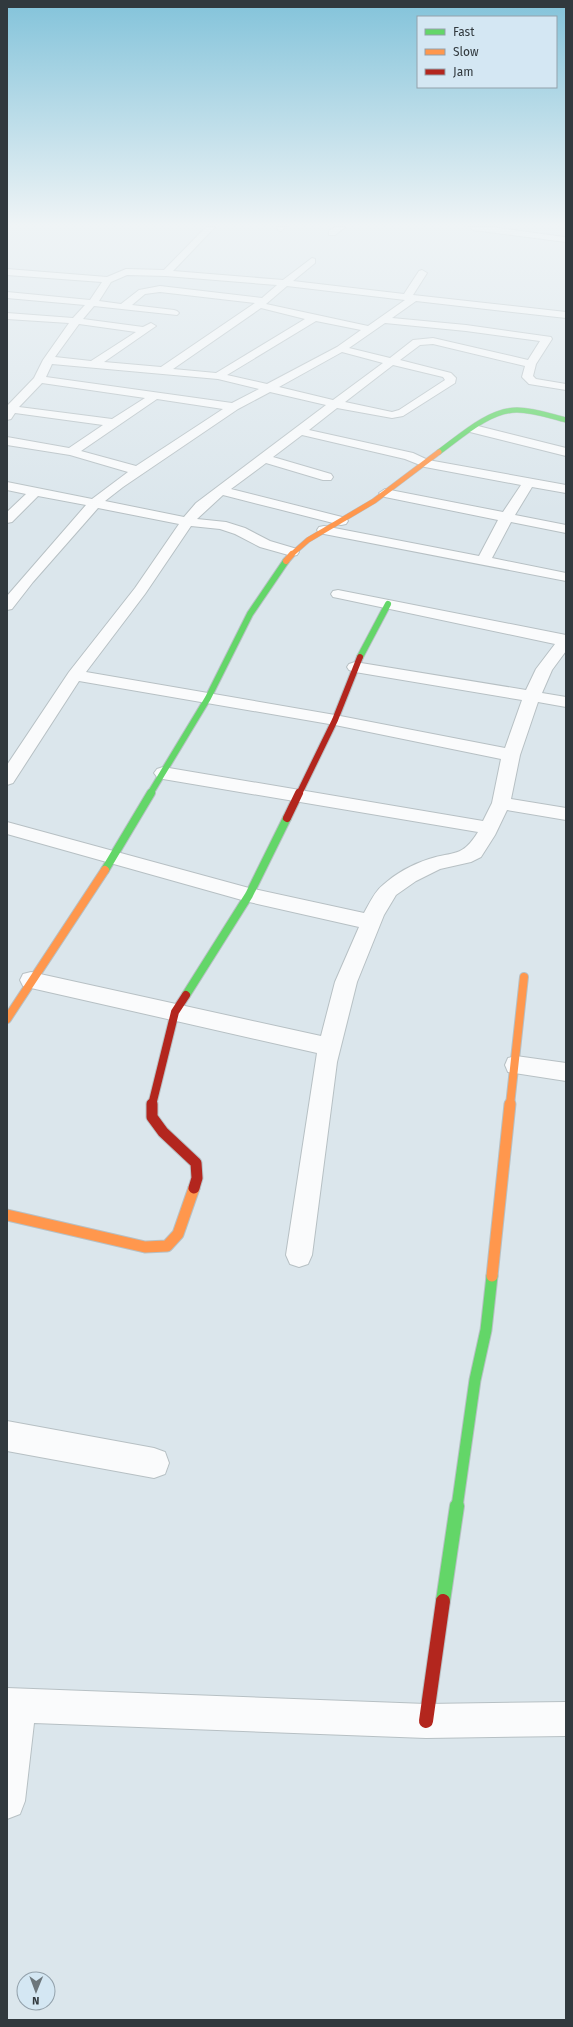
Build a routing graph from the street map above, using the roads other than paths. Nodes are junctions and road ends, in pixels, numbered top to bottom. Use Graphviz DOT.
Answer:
graph roads {
  1 [pos="76,321"];
  2 [pos="81,322"];
  3 [pos="160,322"];
  4 [pos="234,322"];
  5 [pos="308,322"];
  6 [pos="332,322"];
  7 [pos="381,322"];
  8 [pos="400,322"];
  9 [pos="496,322"];
  10 [pos="559,322"];
  11 [pos="466,328"];
  12 [pos="369,329"];
  13 [pos="146,330"];
  14 [pos="491,331"];
  15 [pos="551,333"];
  16 [pos="452,346"];
  17 [pos="342,349"];
  18 [pos="48,360"];
  19 [pos="392,362"];
  20 [pos="94,364"];
  21 [pos="530,364"];
  22 [pos="161,372"];
  23 [pos="218,376"];
  24 [pos="39,380"];
  25 [pos="566,387"];
  26 [pos="266,388"];
  27 [pos="156,395"];
  28 [pos="335,404"];
  29 [pos="234,407"];
  30 [pos="8,412"];
  31 [pos="566,420"];
  32 [pos="112,423"];
  33 [pos="474,429"];
  34 [pos="298,431"];
  35 [pos="7,441"];
  36 [pos="71,452"];
  37 [pos="566,452"];
  38 [pos="264,458"];
  39 [pos="425,463"];
  40 [pos="139,471"];
  41 [pos="328,477"];
  42 [pos="529,482"];
  43 [pos="7,486"];
  44 [pos="566,489"];
  45 [pos="36,490"];
  46 [pos="222,491"];
  47 [pos="385,493"];
  48 [pos="95,503"];
  49 [pos="506,518"];
  50 [pos="7,519"];
  51 [pos="342,521"];
  52 [pos="189,522"];
  53 [pos="566,529"];
  54 [pos="324,530"];
  55 [pos="292,552"];
  56 [pos="483,562"];
  57 [pos="566,577"];
  58 [pos="338,594"];
  59 [pos="388,604"];
  60 [pos="7,606"];
  61 [pos="565,640"];
  62 [pos="356,667"];
  63 [pos="76,675"];
  64 [pos="532,696"];
  65 [pos="208,698"];
  66 [pos="566,702"];
  67 [pos="335,720"];
  68 [pos="511,755"];
  69 [pos="163,773"];
  70 [pos="7,779"];
  71 [pos="298,796"];
  72 [pos="501,803"];
  73 [pos="566,814"];
  74 [pos="7,828"];
  75 [pos="489,828"];
  76 [pos="113,858"];
  77 [pos="250,895"];
  78 [pos="371,922"];
  79 [pos="524,977"];
  80 [pos="30,980"];
  81 [pos="175,1012"];
  82 [pos="7,1019"];
  83 [pos="330,1047"];
  84 [pos="516,1065"];
  85 [pos="566,1072"];
  86 [pos="7,1214"];
  87 [pos="299,1255"];
  88 [pos="7,1436"];
  89 [pos="154,1463"];
  90 [pos="13,1706"];
  91 [pos="566,1719"];
  92 [pos="426,1721"];
  93 [pos="7,1801"];
  1 -- 18 [label="street"];
  2 -- 13 [label="street"];
  3 -- 13 [label="street"];
  4 -- 22 [label="street"];
  5 -- 23 [label="street"];
  6 -- 12 [label="street"];
  7 -- 12 [label="street"];
  8 -- 11 [label="street"];
  9 -- 14 [label="street"];
  10 -- 15 [label="street"];
  11 -- 14 [label="street"];
  11 -- 16 [label="street"];
  12 -- 17 [label="street"];
  13 -- 20 [label="street"];
  14 -- 15 [label="street"];
  15 -- 21 [label="street"];
  16 -- 19 [label="street"];
  16 -- 21 [label="street"];
  17 -- 19 [label="street"];
  17 -- 26 [label="street"];
  18 -- 20 [label="street"];
  18 -- 24 [label="street"];
  19 -- 28 [label="street"];
  19 -- 28 [label="street"];
  20 -- 22 [label="street"];
  21 -- 25 [label="street"];
  22 -- 23 [label="street"];
  23 -- 26 [label="street"];
  24 -- 27 [label="street"];
  24 -- 30 [label="street"];
  26 -- 28 [label="street"];
  26 -- 29 [label="street"];
  27 -- 29 [label="street"];
  27 -- 32 [label="street"];
  28 -- 34 [label="street"];
  29 -- 40 [label="street"];
  30 -- 32 [label="street"];
  31 -- 33 [label="street"];
  32 -- 36 [label="street"];
  33 -- 37 [label="street"];
  33 -- 39 [label="street"];
  34 -- 38 [label="street"];
  34 -- 39 [label="street"];
  35 -- 36 [label="street"];
  36 -- 40 [label="street"];
  38 -- 41 [label="street"];
  38 -- 46 [label="street"];
  39 -- 42 [label="street"];
  39 -- 47 [label="street"];
  40 -- 48 [label="street"];
  42 -- 44 [label="street"];
  42 -- 49 [label="street"];
  43 -- 45 [label="street"];
  45 -- 48 [label="street"];
  45 -- 50 [label="street"];
  46 -- 51 [label="street"];
  46 -- 52 [label="street"];
  47 -- 49 [label="street"];
  47 -- 51 [label="street"];
  48 -- 52 [label="street"];
  48 -- 60 [label="street"];
  49 -- 53 [label="street"];
  49 -- 56 [label="street"];
  51 -- 54 [label="street"];
  52 -- 55 [label="street"];
  52 -- 63 [label="street"];
  54 -- 55 [label="street"];
  54 -- 56 [label="street"];
  55 -- 65 [label="street"];
  56 -- 57 [label="street"];
  58 -- 59 [label="street"];
  59 -- 61 [label="street"];
  59 -- 62 [label="street"];
  61 -- 64 [label="street"];
  62 -- 64 [label="street"];
  62 -- 67 [label="street"];
  63 -- 65 [label="street"];
  63 -- 70 [label="street"];
  64 -- 66 [label="street"];
  64 -- 68 [label="street"];
  65 -- 67 [label="street"];
  65 -- 69 [label="street"];
  67 -- 68 [label="street"];
  67 -- 71 [label="street"];
  68 -- 72 [label="street"];
  69 -- 71 [label="street"];
  69 -- 76 [label="street"];
  71 -- 75 [label="street"];
  71 -- 77 [label="street"];
  72 -- 73 [label="street"];
  72 -- 75 [label="street"];
  74 -- 76 [label="street"];
  75 -- 78 [label="street"];
  76 -- 77 [label="street"];
  76 -- 80 [label="street"];
  77 -- 78 [label="street"];
  77 -- 81 [label="street"];
  78 -- 83 [label="street"];
  79 -- 84 [label="street"];
  80 -- 81 [label="street"];
  80 -- 82 [label="street"];
  81 -- 83 [label="street"];
  81 -- 86 [label="street"];
  83 -- 87 [label="street"];
  84 -- 85 [label="street"];
  84 -- 92 [label="street"];
  88 -- 89 [label="street"];
  90 -- 92 [label="street"];
  90 -- 93 [label="street"];
  91 -- 92 [label="street"];
}
